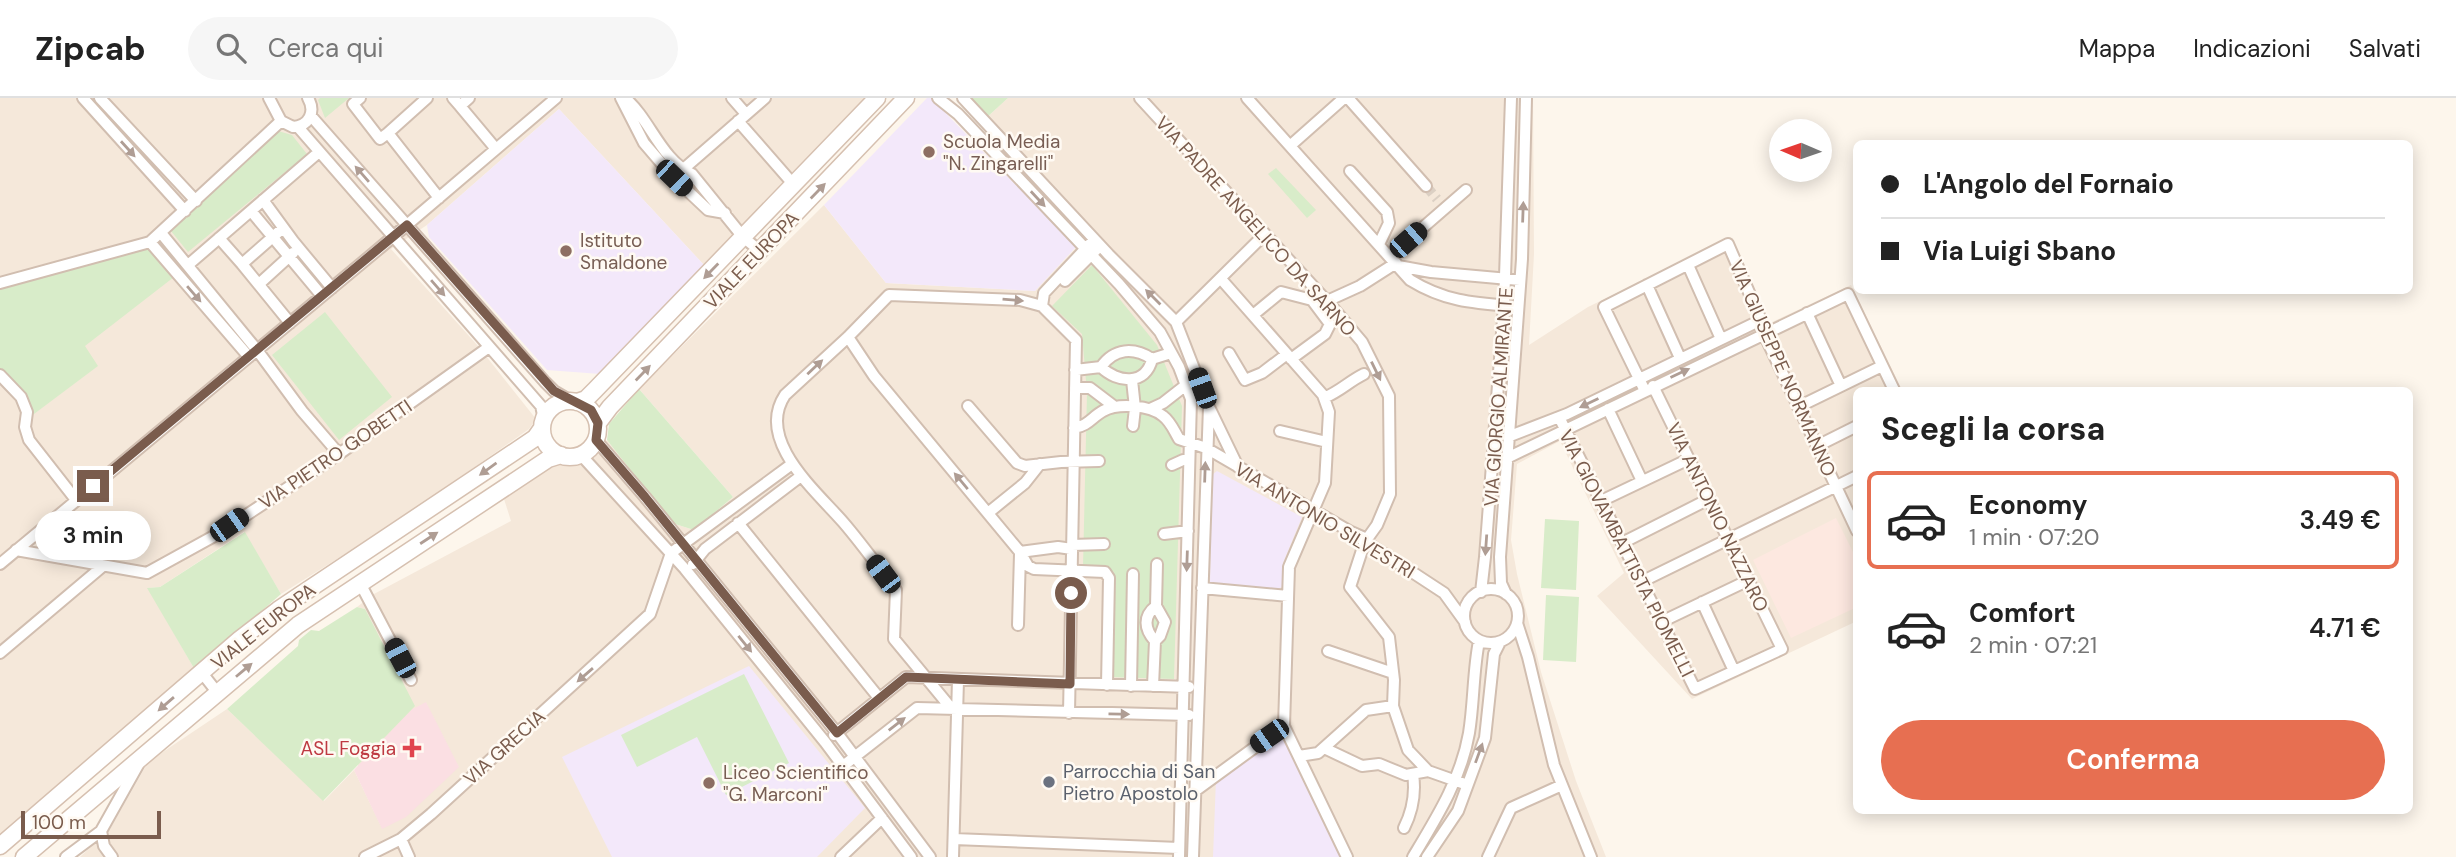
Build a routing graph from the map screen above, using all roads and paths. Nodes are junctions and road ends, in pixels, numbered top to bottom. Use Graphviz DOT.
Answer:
graph roads {
  1 [pos="83,98"];
  2 [pos="100,98"];
  3 [pos="269,98"];
  4 [pos="308,98"];
  5 [pos="360,98"];
  6 [pos="427,98"];
  7 [pos="556,98"];
  8 [pos="623,98"];
  9 [pos="732,98"];
  10 [pos="765,98"];
  11 [pos="877,98"];
  12 [pos="906,98"];
  13 [pos="938,98"];
  14 [pos="962,98"];
  15 [pos="1140,98"];
  16 [pos="1247,98"];
  17 [pos="1346,98"];
  18 [pos="1511,98"];
  19 [pos="1526,98"];
  20 [pos="460,101"];
  21 [pos="278,103"];
  22 [pos="311,116"];
  23 [pos="742,117"];
  24 [pos="281,121"];
  25 [pos="298,127"];
  26 [pos="388,133"];
  27 [pos="1291,145"];
  28 [pos="496,149"];
  29 [pos="319,152"];
  30 [pos="1350,172"];
  31 [pos="678,174"];
  32 [pos="793,185"];
  33 [pos="1426,186"];
  34 [pos="1466,190"];
  35 [pos="439,198"];
  36 [pos="263,200"];
  37 [pos="196,201"];
  38 [pos="185,211"];
  39 [pos="251,211"];
  40 [pos="407,225"];
  41 [pos="283,228"];
  42 [pos="161,233"];
  43 [pos="1265,234"];
  44 [pos="394,237"];
  45 [pos="743,237"];
  46 [pos="219,238"];
  47 [pos="272,238"];
  48 [pos="149,242"];
  49 [pos="1097,242"];
  50 [pos="1379,244"];
  51 [pos="298,248"];
  52 [pos="760,251"];
  53 [pos="1088,252"];
  54 [pos="289,258"];
  55 [pos="1395,261"];
  56 [pos="242,264"];
  57 [pos="188,265"];
  58 [pos="1688,265"];
  59 [pos="1221,279"];
  60 [pos="1505,279"];
  61 [pos="1520,280"];
  62 [pos="0,283"];
  63 [pos="259,284"];
  64 [pos="1647,285"];
  65 [pos="332,288"];
  66 [pos="322,296"];
  67 [pos="1327,301"];
  68 [pos="1042,306"];
  69 [pos="1504,306"];
  70 [pos="1519,307"];
  71 [pos="1807,313"];
  72 [pos="1253,315"];
  73 [pos="1761,320"];
  74 [pos="1176,322"];
  75 [pos="290,323"];
  76 [pos="1764,334"];
  77 [pos="848,337"];
  78 [pos="1721,339"];
  79 [pos="489,347"];
  80 [pos="1171,353"];
  81 [pos="1229,353"];
  82 [pos="253,354"];
  83 [pos="1289,357"];
  84 [pos="1680,358"];
  85 [pos="1152,359"];
  86 [pos="1101,366"];
  87 [pos="1882,366"];
  88 [pos="1075,370"];
  89 [pos="0,374"];
  90 [pos="1364,374"];
  91 [pos="1639,379"];
  92 [pos="1132,380"];
  93 [pos="1185,385"];
  94 [pos="1841,386"];
  95 [pos="1892,387"];
  96 [pos="1075,388"];
  97 [pos="1649,388"];
  98 [pos="1324,398"];
  99 [pos="574,401"];
  100 [pos="968,406"];
  101 [pos="1115,407"];
  102 [pos="1209,407"];
  103 [pos="1798,407"];
  104 [pos="1135,408"];
  105 [pos="1150,409"];
  106 [pos="1608,409"];
  107 [pos="1559,417"];
  108 [pos="543,423"];
  109 [pos="598,423"];
  110 [pos="1133,426"];
  111 [pos="1074,428"];
  112 [pos="1853,428"];
  113 [pos="1565,429"];
  114 [pos="1280,431"];
  115 [pos="1510,436"];
  116 [pos="596,440"];
  117 [pos="1327,442"];
  118 [pos="1189,444"];
  119 [pos="1817,446"];
  120 [pos="1206,448"];
  121 [pos="339,454"];
  122 [pos="561,455"];
  123 [pos="581,455"];
  124 [pos="1509,457"];
  125 [pos="1689,459"];
  126 [pos="1189,460"];
  127 [pos="1074,461"];
  128 [pos="1099,461"];
  129 [pos="792,464"];
  130 [pos="1040,464"];
  131 [pos="1172,465"];
  132 [pos="1238,467"];
  133 [pos="802,476"];
  134 [pos="1853,478"];
  135 [pos="1642,481"];
  136 [pos="1836,486"];
  137 [pos="1709,499"];
  138 [pos="76,500"];
  139 [pos="1601,500"];
  140 [pos="734,506"];
  141 [pos="1312,510"];
  142 [pos="988,513"];
  143 [pos="741,521"];
  144 [pos="1853,523"];
  145 [pos="1188,531"];
  146 [pos="1351,532"];
  147 [pos="1164,534"];
  148 [pos="1729,539"];
  149 [pos="1365,541"];
  150 [pos="1622,543"];
  151 [pos="1104,544"];
  152 [pos="684,545"];
  153 [pos="1072,547"];
  154 [pos="16,550"];
  155 [pos="1020,552"];
  156 [pos="671,553"];
  157 [pos="697,561"];
  158 [pos="0,564"];
  159 [pos="1157,564"];
  160 [pos="103,566"];
  161 [pos="685,569"];
  162 [pos="1072,569"];
  163 [pos="1133,574"];
  164 [pos="1749,580"];
  165 [pos="1641,582"];
  166 [pos="361,584"];
  167 [pos="1202,588"];
  168 [pos="1444,593"];
  169 [pos="1506,594"];
  170 [pos="1476,595"];
  171 [pos="1288,596"];
  172 [pos="1702,603"];
  173 [pos="1156,606"];
  174 [pos="1165,622"];
  175 [pos="1185,622"];
  176 [pos="1465,622"];
  177 [pos="1661,622"];
  178 [pos="1517,623"];
  179 [pos="1133,624"];
  180 [pos="1146,624"];
  181 [pos="1018,625"];
  182 [pos="1479,640"];
  183 [pos="1155,641"];
  184 [pos="1501,641"];
  185 [pos="1328,652"];
  186 [pos="0,653"];
  187 [pos="1528,657"];
  188 [pos="1734,671"];
  189 [pos="202,673"];
  190 [pos="1393,673"];
  191 [pos="925,678"];
  192 [pos="411,680"];
  193 [pos="958,680"];
  194 [pos="1070,684"];
  195 [pos="1107,685"];
  196 [pos="1131,685"];
  197 [pos="1153,686"];
  198 [pos="1183,687"];
  199 [pos="1199,688"];
  200 [pos="217,692"];
  201 [pos="880,698"];
  202 [pos="1392,706"];
  203 [pos="954,709"];
  204 [pos="1069,713"];
  205 [pos="1183,715"];
  206 [pos="1198,716"];
  207 [pos="1284,726"];
  208 [pos="837,733"];
  209 [pos="825,742"];
  210 [pos="1324,748"];
  211 [pos="142,756"];
  212 [pos="855,756"];
  213 [pos="1299,756"];
  214 [pos="843,766"];
  215 [pos="1428,771"];
  216 [pos="1413,774"];
  217 [pos="1455,781"];
  218 [pos="1468,785"];
  219 [pos="1562,785"];
  220 [pos="1195,791"];
  221 [pos="882,818"];
  222 [pos="1404,828"];
  223 [pos="101,831"];
  224 [pos="954,838"];
  225 [pos="401,839"];
  226 [pos="0,846"];
  227 [pos="1179,852"];
  228 [pos="24,857"];
  229 [pos="66,857"];
  230 [pos="112,857"];
  231 [pos="365,857"];
  232 [pos="409,857"];
  233 [pos="841,857"];
  234 [pos="911,857"];
  235 [pos="930,857"];
  236 [pos="953,857"];
  237 [pos="1193,857"];
  238 [pos="1347,857"];
  239 [pos="1413,857"];
  240 [pos="1427,857"];
  241 [pos="1488,857"];
  242 [pos="1591,857"];
  1 -- 38 [label="street, one-way"];
  2 -- 37 [label="street"];
  3 -- 21 [label="street"];
  4 -- 22 [label="street"];
  5 -- 26 [label="street"];
  6 -- 26 [label="street"];
  7 -- 28 [label="street"];
  8 -- 31 [label="street"];
  9 -- 23 [label="street"];
  10 -- 23 [label="street"];
  11 -- 32 [label="street, VIALE EUROPA"];
  52 -- 12 [label="street, VIALE EUROPA, one-way"];
  13 -- 53 [label="street, one-way"];
  14 -- 49 [label="street"];
  15 -- 43 [label="street, VIA PADRE ANGELICO DA SARNO"];
  16 -- 27 [label="street"];
  17 -- 27 [label="street"];
  17 -- 33 [label="street"];
  18 -- 60 [label="street"];
  61 -- 19 [label="street, one-way"];
  20 -- 28 [label="street"];
  21 -- 24 [label="street"];
  22 -- 25 [label="street"];
  40 -- 22 [label="street, one-way"];
  23 -- 31 [label="street"];
  23 -- 32 [label="street"];
  24 -- 25 [label="street"];
  24 -- 37 [label="street"];
  25 -- 29 [label="street"];
  26 -- 35 [label="street"];
  27 -- 50 [label="street"];
  28 -- 35 [label="street"];
  29 -- 36 [label="street"];
  29 -- 44 [label="street"];
  30 -- 50 [label="street"];
  31 -- 45 [label="street"];
  32 -- 45 [label="street, VIALE EUROPA"];
  34 -- 55 [label="street"];
  35 -- 40 [label="street"];
  36 -- 39 [label="street"];
  36 -- 41 [label="street"];
  37 -- 38 [label="street"];
  38 -- 42 [label="street"];
  39 -- 46 [label="street"];
  39 -- 47 [label="street"];
  40 -- 44 [label="street"];
  40 -- 99 [label="street"];
  41 -- 47 [label="street"];
  41 -- 51 [label="street"];
  42 -- 48 [label="street"];
  42 -- 57 [label="street"];
  43 -- 59 [label="street"];
  43 -- 67 [label="street, VIA PADRE ANGELICO DA SARNO"];
  44 -- 65 [label="street"];
  44 -- 79 [label="street, one-way"];
  45 -- 52 [label="street"];
  45 -- 99 [label="street, VIALE EUROPA, one-way"];
  46 -- 56 [label="street"];
  46 -- 57 [label="street"];
  47 -- 54 [label="street"];
  47 -- 56 [label="street"];
  48 -- 62 [label="street"];
  48 -- 82 [label="street, one-way"];
  49 -- 53 [label="street"];
  74 -- 49 [label="street, one-way"];
  50 -- 55 [label="street"];
  51 -- 54 [label="street"];
  51 -- 65 [label="street"];
  109 -- 52 [label="street, VIALE EUROPA, one-way"];
  53 -- 68 [label="street"];
  53 -- 80 [label="street"];
  54 -- 63 [label="street"];
  54 -- 66 [label="street"];
  55 -- 60 [label="street"];
  55 -- 67 [label="street"];
  55 -- 69 [label="street"];
  56 -- 63 [label="street"];
  57 -- 82 [label="street"];
  58 -- 64 [label="street"];
  58 -- 73 [label="street, VIA GIUSEPPE NORMANNO"];
  58 -- 78 [label="street"];
  59 -- 72 [label="street"];
  59 -- 74 [label="street"];
  60 -- 61 [label="street, VIA GIORGIO ALMIRANTE"];
  60 -- 69 [label="street, VIA GIORGIO ALMIRANTE"];
  61 -- 70 [label="street, VIA GIORGIO ALMIRANTE"];
  63 -- 75 [label="street"];
  64 -- 84 [label="street"];
  64 -- 91 [label="street, VIA ANTONIO NAZZARO"];
  65 -- 66 [label="street"];
  66 -- 75 [label="street"];
  67 -- 146 [label="street, VIA PADRE ANGELICO DA SARNO, one-way"];
  77 -- 68 [label="street, one-way"];
  68 -- 88 [label="street"];
  69 -- 70 [label="street"];
  69 -- 170 [label="street, VIA GIORGIO ALMIRANTE, one-way"];
  70 -- 115 [label="street, VIA GIORGIO ALMIRANTE"];
  71 -- 76 [label="street"];
  71 -- 87 [label="street"];
  71 -- 94 [label="street"];
  72 -- 83 [label="street"];
  72 -- 83 [label="street"];
  73 -- 76 [label="street, VIA GIUSEPPE NORMANNO"];
  73 -- 78 [label="street"];
  74 -- 102 [label="street"];
  75 -- 82 [label="street"];
  97 -- 76 [label="street, one-way"];
  76 -- 103 [label="street, VIA GIUSEPPE NORMANNO"];
  129 -- 77 [label="street, one-way"];
  142 -- 77 [label="street, one-way"];
  78 -- 84 [label="street"];
  79 -- 108 [label="street"];
  79 -- 121 [label="street, VIA PIETRO GOBETTI"];
  80 -- 85 [label="street"];
  80 -- 93 [label="street"];
  81 -- 83 [label="street"];
  82 -- 121 [label="street"];
  82 -- 138 [label="street"];
  83 -- 98 [label="street"];
  84 -- 91 [label="street"];
  85 -- 86 [label="street"];
  85 -- 92 [label="street"];
  86 -- 88 [label="street"];
  86 -- 92 [label="street"];
  87 -- 94 [label="street"];
  87 -- 95 [label="street"];
  88 -- 96 [label="street"];
  89 -- 138 [label="street"];
  90 -- 98 [label="street"];
  91 -- 97 [label="street, VIA ANTONIO NAZZARO"];
  91 -- 107 [label="street, one-way"];
  92 -- 104 [label="street"];
  93 -- 105 [label="street"];
  93 -- 118 [label="street"];
  94 -- 103 [label="street"];
  96 -- 101 [label="street"];
  96 -- 111 [label="street"];
  97 -- 106 [label="street"];
  97 -- 125 [label="street, VIA ANTONIO NAZZARO"];
  98 -- 117 [label="street"];
  99 -- 108 [label="street"];
  99 -- 109 [label="street"];
  100 -- 130 [label="street"];
  101 -- 104 [label="street"];
  101 -- 111 [label="street"];
  102 -- 120 [label="street"];
  102 -- 132 [label="street"];
  103 -- 119 [label="street, VIA GIUSEPPE NORMANNO"];
  104 -- 105 [label="street"];
  104 -- 110 [label="street"];
  105 -- 118 [label="street"];
  106 -- 113 [label="street"];
  106 -- 135 [label="street"];
  107 -- 113 [label="street, VIA GIOVAMBATTISTA PIOMELLI"];
  107 -- 115 [label="street"];
  108 -- 122 [label="street"];
  108 -- 189 [label="street, VIALE EUROPA, one-way"];
  109 -- 116 [label="street"];
  111 -- 127 [label="street"];
  112 -- 119 [label="street"];
  113 -- 124 [label="street"];
  113 -- 139 [label="street, VIA GIOVAMBATTISTA PIOMELLI"];
  114 -- 117 [label="street"];
  115 -- 124 [label="street, VIA GIORGIO ALMIRANTE"];
  116 -- 123 [label="street"];
  116 -- 152 [label="street"];
  117 -- 141 [label="street"];
  118 -- 120 [label="street, VIA ANTONIO SILVESTRI"];
  118 -- 126 [label="street"];
  119 -- 136 [label="street, VIA GIUSEPPE NORMANNO"];
  120 -- 132 [label="street, VIA ANTONIO SILVESTRI"];
  167 -- 120 [label="street, one-way"];
  121 -- 160 [label="street, VIA PIETRO GOBETTI"];
  122 -- 123 [label="street"];
  166 -- 122 [label="street, VIALE EUROPA, one-way"];
  123 -- 156 [label="street"];
  124 -- 169 [label="street, VIA GIORGIO ALMIRANTE"];
  125 -- 135 [label="street"];
  125 -- 137 [label="street, VIA ANTONIO NAZZARO"];
  126 -- 131 [label="street"];
  126 -- 145 [label="street"];
  127 -- 128 [label="street"];
  127 -- 130 [label="street"];
  127 -- 153 [label="street"];
  129 -- 133 [label="street"];
  129 -- 140 [label="street"];
  130 -- 142 [label="street"];
  132 -- 141 [label="street, VIA ANTONIO SILVESTRI"];
  133 -- 143 [label="street"];
  133 -- 191 [label="street"];
  134 -- 136 [label="street"];
  135 -- 139 [label="street"];
  136 -- 144 [label="street, VIA GIUSEPPE NORMANNO"];
  136 -- 148 [label="street"];
  137 -- 148 [label="street, VIA ANTONIO NAZZARO"];
  137 -- 150 [label="street"];
  138 -- 154 [label="street"];
  139 -- 150 [label="street, VIA GIOVAMBATTISTA PIOMELLI"];
  140 -- 143 [label="street"];
  140 -- 152 [label="street"];
  141 -- 146 [label="street, VIA ANTONIO SILVESTRI"];
  141 -- 171 [label="street"];
  142 -- 155 [label="street"];
  143 -- 157 [label="street"];
  143 -- 201 [label="street"];
  145 -- 147 [label="street"];
  145 -- 175 [label="street, one-way"];
  146 -- 149 [label="street, VIA ANTONIO SILVESTRI"];
  148 -- 164 [label="street, VIA ANTONIO NAZZARO"];
  148 -- 165 [label="street"];
  149 -- 168 [label="street, VIA ANTONIO SILVESTRI"];
  149 -- 190 [label="street"];
  150 -- 165 [label="street, VIA GIOVAMBATTISTA PIOMELLI"];
  151 -- 153 [label="street"];
  152 -- 156 [label="street"];
  152 -- 157 [label="street"];
  153 -- 155 [label="street"];
  153 -- 162 [label="street"];
  154 -- 158 [label="street"];
  154 -- 160 [label="street, VIA PIETRO GOBETTI"];
  155 -- 162 [label="street"];
  155 -- 181 [label="street"];
  156 -- 161 [label="street"];
  156 -- 225 [label="street, VIA GRECIA, one-way"];
  157 -- 161 [label="street"];
  157 -- 208 [label="street"];
  159 -- 173 [label="street"];
  160 -- 186 [label="street"];
  161 -- 209 [label="street, one-way"];
  162 -- 194 [label="street"];
  162 -- 195 [label="street"];
  163 -- 179 [label="street"];
  164 -- 172 [label="street"];
  164 -- 188 [label="street, VIA ANTONIO NAZZARO"];
  165 -- 177 [label="street, VIA GIOVAMBATTISTA PIOMELLI"];
  166 -- 192 [label="street"];
  200 -- 166 [label="street, VIALE EUROPA, one-way"];
  167 -- 171 [label="street"];
  167 -- 199 [label="street"];
  168 -- 170 [label="street, VIA ANTONIO SILVESTRI"];
  168 -- 176 [label="street, VIA ANTONIO SILVESTRI"];
  169 -- 170 [label="street"];
  169 -- 178 [label="street"];
  170 -- 176 [label="street"];
  171 -- 207 [label="street"];
  172 -- 177 [label="street"];
  172 -- 188 [label="street"];
  173 -- 174 [label="street"];
  173 -- 180 [label="street"];
  174 -- 175 [label="street"];
  174 -- 183 [label="street"];
  175 -- 198 [label="street"];
  176 -- 182 [label="street"];
  177 -- 188 [label="street, VIA GIOVAMBATTISTA PIOMELLI"];
  178 -- 184 [label="street"];
  178 -- 187 [label="street"];
  179 -- 180 [label="street"];
  179 -- 196 [label="street"];
  180 -- 183 [label="street"];
  182 -- 184 [label="street"];
  182 -- 217 [label="street"];
  183 -- 197 [label="street"];
  184 -- 187 [label="street"];
  218 -- 184 [label="street, one-way"];
  185 -- 190 [label="street"];
  187 -- 219 [label="street"];
  189 -- 200 [label="street"];
  189 -- 226 [label="street, VIALE EUROPA, one-way"];
  190 -- 202 [label="street"];
  191 -- 193 [label="street"];
  191 -- 201 [label="street"];
  191 -- 203 [label="street"];
  193 -- 194 [label="street"];
  193 -- 203 [label="street"];
  194 -- 195 [label="street"];
  194 -- 204 [label="street"];
  195 -- 196 [label="street"];
  196 -- 197 [label="street"];
  197 -- 198 [label="street"];
  198 -- 199 [label="street"];
  198 -- 205 [label="street"];
  199 -- 206 [label="street"];
  200 -- 211 [label="street, VIALE EUROPA"];
  201 -- 208 [label="street"];
  202 -- 210 [label="street"];
  202 -- 215 [label="street"];
  203 -- 204 [label="street"];
  212 -- 203 [label="street, one-way"];
  203 -- 224 [label="street"];
  204 -- 205 [label="street, one-way"];
  205 -- 206 [label="street"];
  205 -- 227 [label="street"];
  206 -- 220 [label="street"];
  207 -- 213 [label="street"];
  207 -- 220 [label="street"];
  208 -- 209 [label="street"];
  208 -- 212 [label="street"];
  209 -- 214 [label="street"];
  210 -- 213 [label="street"];
  210 -- 216 [label="street"];
  211 -- 223 [label="street"];
  211 -- 228 [label="street, VIALE EUROPA"];
  212 -- 214 [label="street"];
  212 -- 235 [label="street"];
  213 -- 238 [label="street"];
  214 -- 221 [label="street"];
  215 -- 216 [label="street"];
  215 -- 217 [label="street"];
  216 -- 222 [label="street"];
  217 -- 218 [label="street"];
  217 -- 239 [label="street"];
  218 -- 240 [label="street"];
  219 -- 241 [label="street"];
  219 -- 242 [label="street"];
  220 -- 237 [label="street"];
  221 -- 233 [label="street"];
  221 -- 234 [label="street"];
  223 -- 229 [label="street"];
  223 -- 230 [label="street"];
  224 -- 227 [label="street"];
  224 -- 236 [label="street"];
  225 -- 231 [label="street, VIA GRECIA"];
  225 -- 232 [label="street"];
}
